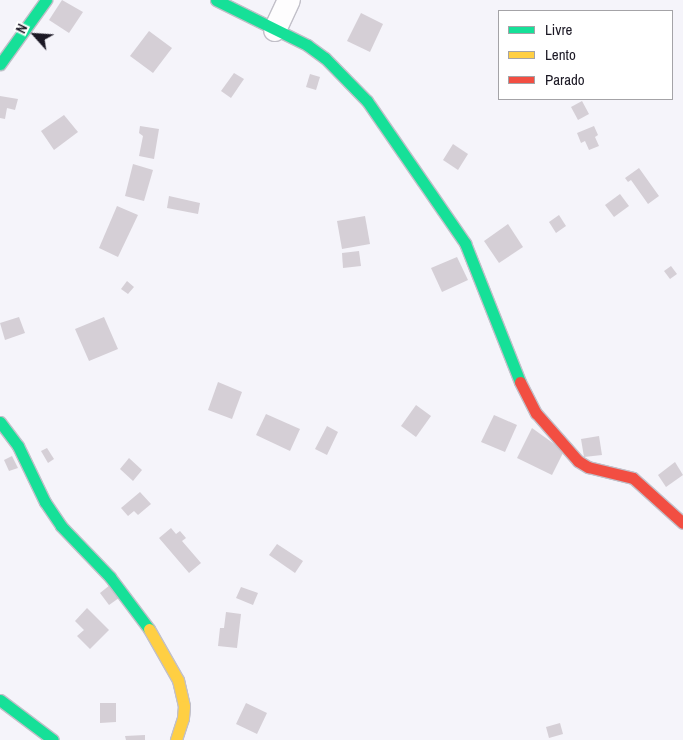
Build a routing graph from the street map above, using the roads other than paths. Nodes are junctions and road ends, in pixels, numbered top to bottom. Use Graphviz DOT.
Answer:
graph roads {
  1 [pos="46,0"];
  2 [pos="216,0"];
  3 [pos="289,0"];
  4 [pos="275,30"];
  5 [pos="0,64"];
  6 [pos="0,422"];
  7 [pos="683,523"];
  8 [pos="0,700"];
  9 [pos="53,740"];
  10 [pos="176,740"];
  1 -- 5 [label="street"];
  2 -- 4 [label="street"];
  3 -- 4 [label="street"];
  4 -- 7 [label="street"];
  6 -- 10 [label="street"];
  8 -- 9 [label="street"];
}
